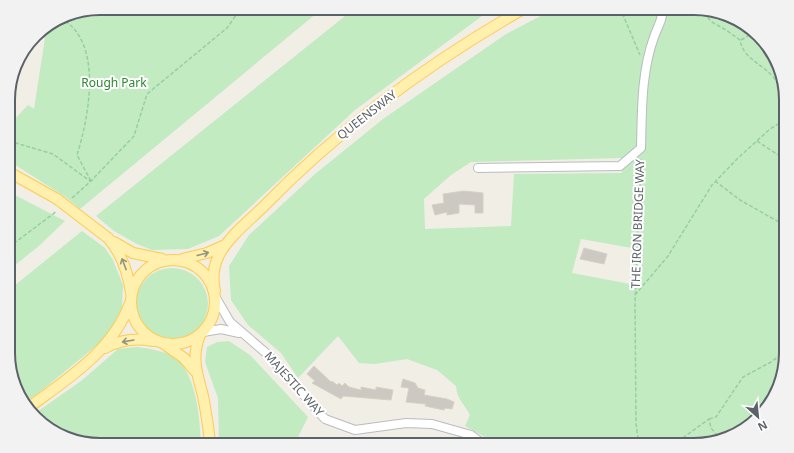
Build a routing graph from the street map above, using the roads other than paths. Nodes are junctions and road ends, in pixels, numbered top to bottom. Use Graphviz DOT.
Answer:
graph roads {
  1 [pos="513,15"];
  2 [pos="663,15"];
  3 [pos="478,168"];
  4 [pos="15,175"];
  5 [pos="108,238"];
  6 [pos="227,244"];
  7 [pos="178,259"];
  8 [pos="165,260"];
  9 [pos="215,294"];
  10 [pos="131,299"];
  11 [pos="201,334"];
  12 [pos="245,336"];
  13 [pos="159,342"];
  14 [pos="101,350"];
  15 [pos="196,373"];
  16 [pos="32,404"];
  17 [pos="471,435"];
  18 [pos="209,438"];
  19 [pos="470,438"];
  20 [pos="475,438"];
  1 -- 6 [label="main road, QUEENSWAY"];
  2 -- 3 [label="street, THE IRON BRIDGE WAY"];
  4 -- 5 [label="main road, bridge"];
  5 -- 8 [label="main road"];
  10 -- 5 [label="main road, one-way"];
  7 -- 6 [label="main road, QUEENSWAY, one-way"];
  6 -- 9 [label="main road, QUEENSWAY"];
  7 -- 8 [label="main road"];
  7 -- 9 [label="main road"];
  8 -- 10 [label="main road"];
  9 -- 11 [label="main road"];
  9 -- 12 [label="street, MAJESTIC WAY"];
  10 -- 13 [label="main road"];
  10 -- 14 [label="main road"];
  11 -- 12 [label="street, MAJESTIC WAY"];
  11 -- 13 [label="main road"];
  11 -- 15 [label="main road"];
  12 -- 17 [label="street, MAJESTIC WAY"];
  13 -- 14 [label="main road, one-way"];
  13 -- 15 [label="main road"];
  14 -- 16 [label="main road"];
  15 -- 18 [label="main road"];
  17 -- 19 [label="street"];
  17 -- 20 [label="street, MAJESTIC WAY"];
}
